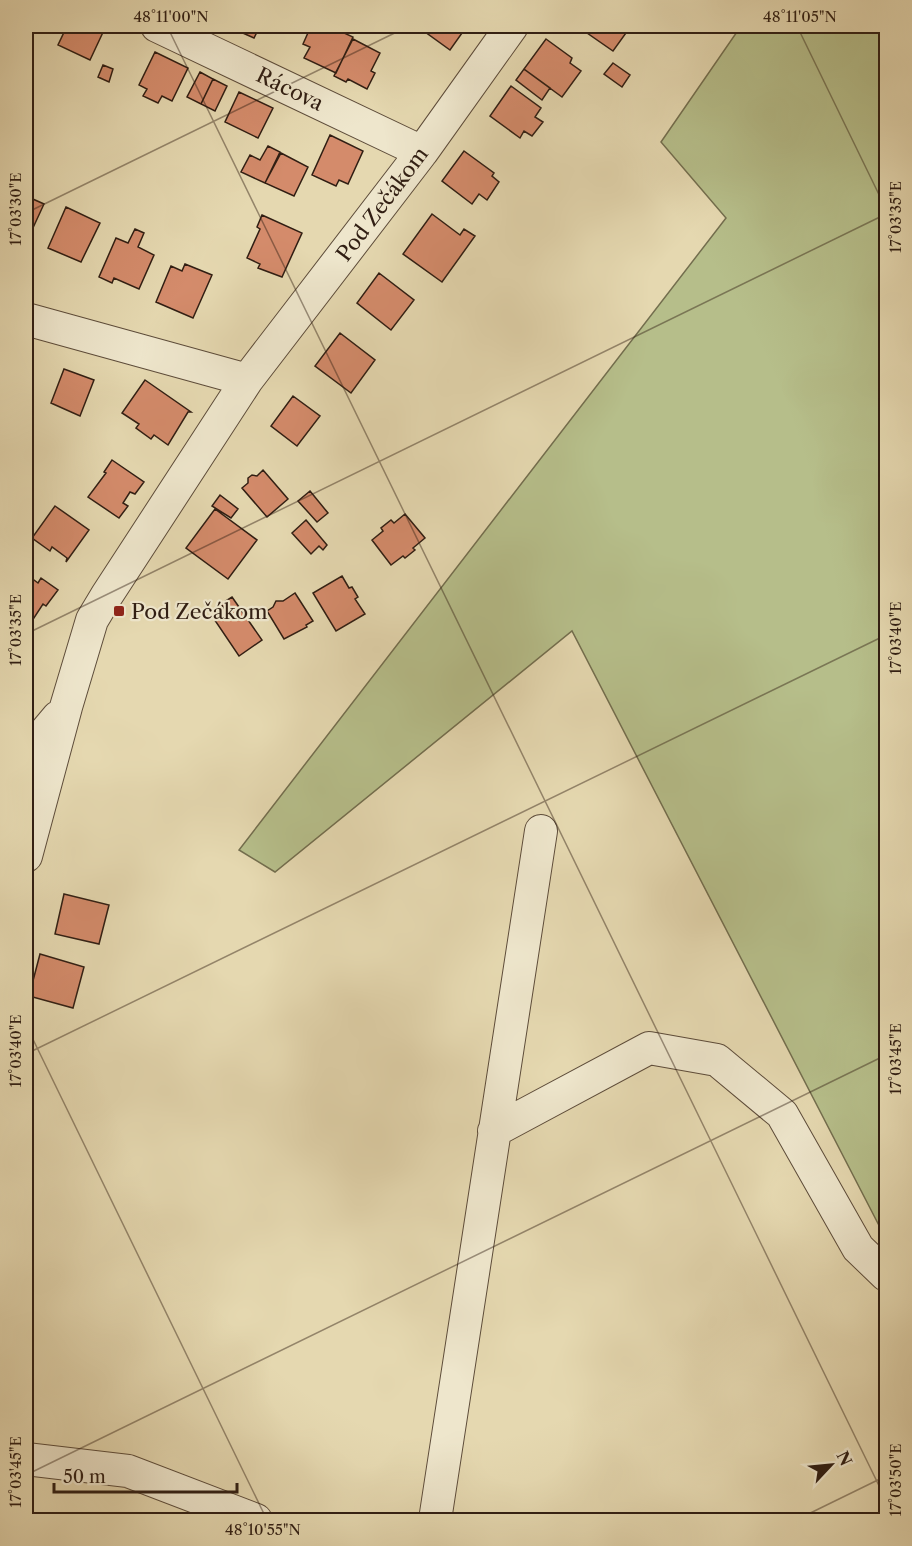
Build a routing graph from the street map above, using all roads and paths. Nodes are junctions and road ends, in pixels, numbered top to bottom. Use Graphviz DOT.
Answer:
graph roads {
  1 [pos="157,26"];
  2 [pos="512,26"];
  3 [pos="422,152"];
  4 [pos="26,319"];
  5 [pos="247,380"];
  6 [pos="66,707"];
  7 [pos="26,755"];
  8 [pos="32,802"];
  9 [pos="541,831"];
  10 [pos="26,856"];
  11 [pos="494,1131"];
  12 [pos="886,1275"];
  13 [pos="26,1459"];
  14 [pos="256,1521"];
  15 [pos="435,1521"];
  1 -- 3 [label="street, Rácova"];
  2 -- 3 [label="street, Pod Zečákom"];
  3 -- 5 [label="street, Pod Zečákom"];
  4 -- 5 [label="street"];
  5 -- 6 [label="street, Pod Zečákom"];
  6 -- 7 [label="street"];
  6 -- 8 [label="street, Pod Zečákom"];
  8 -- 10 [label="street, Pod Zečákom"];
  9 -- 11 [label="street"];
  11 -- 12 [label="street"];
  11 -- 15 [label="street"];
  13 -- 14 [label="street"];
}
